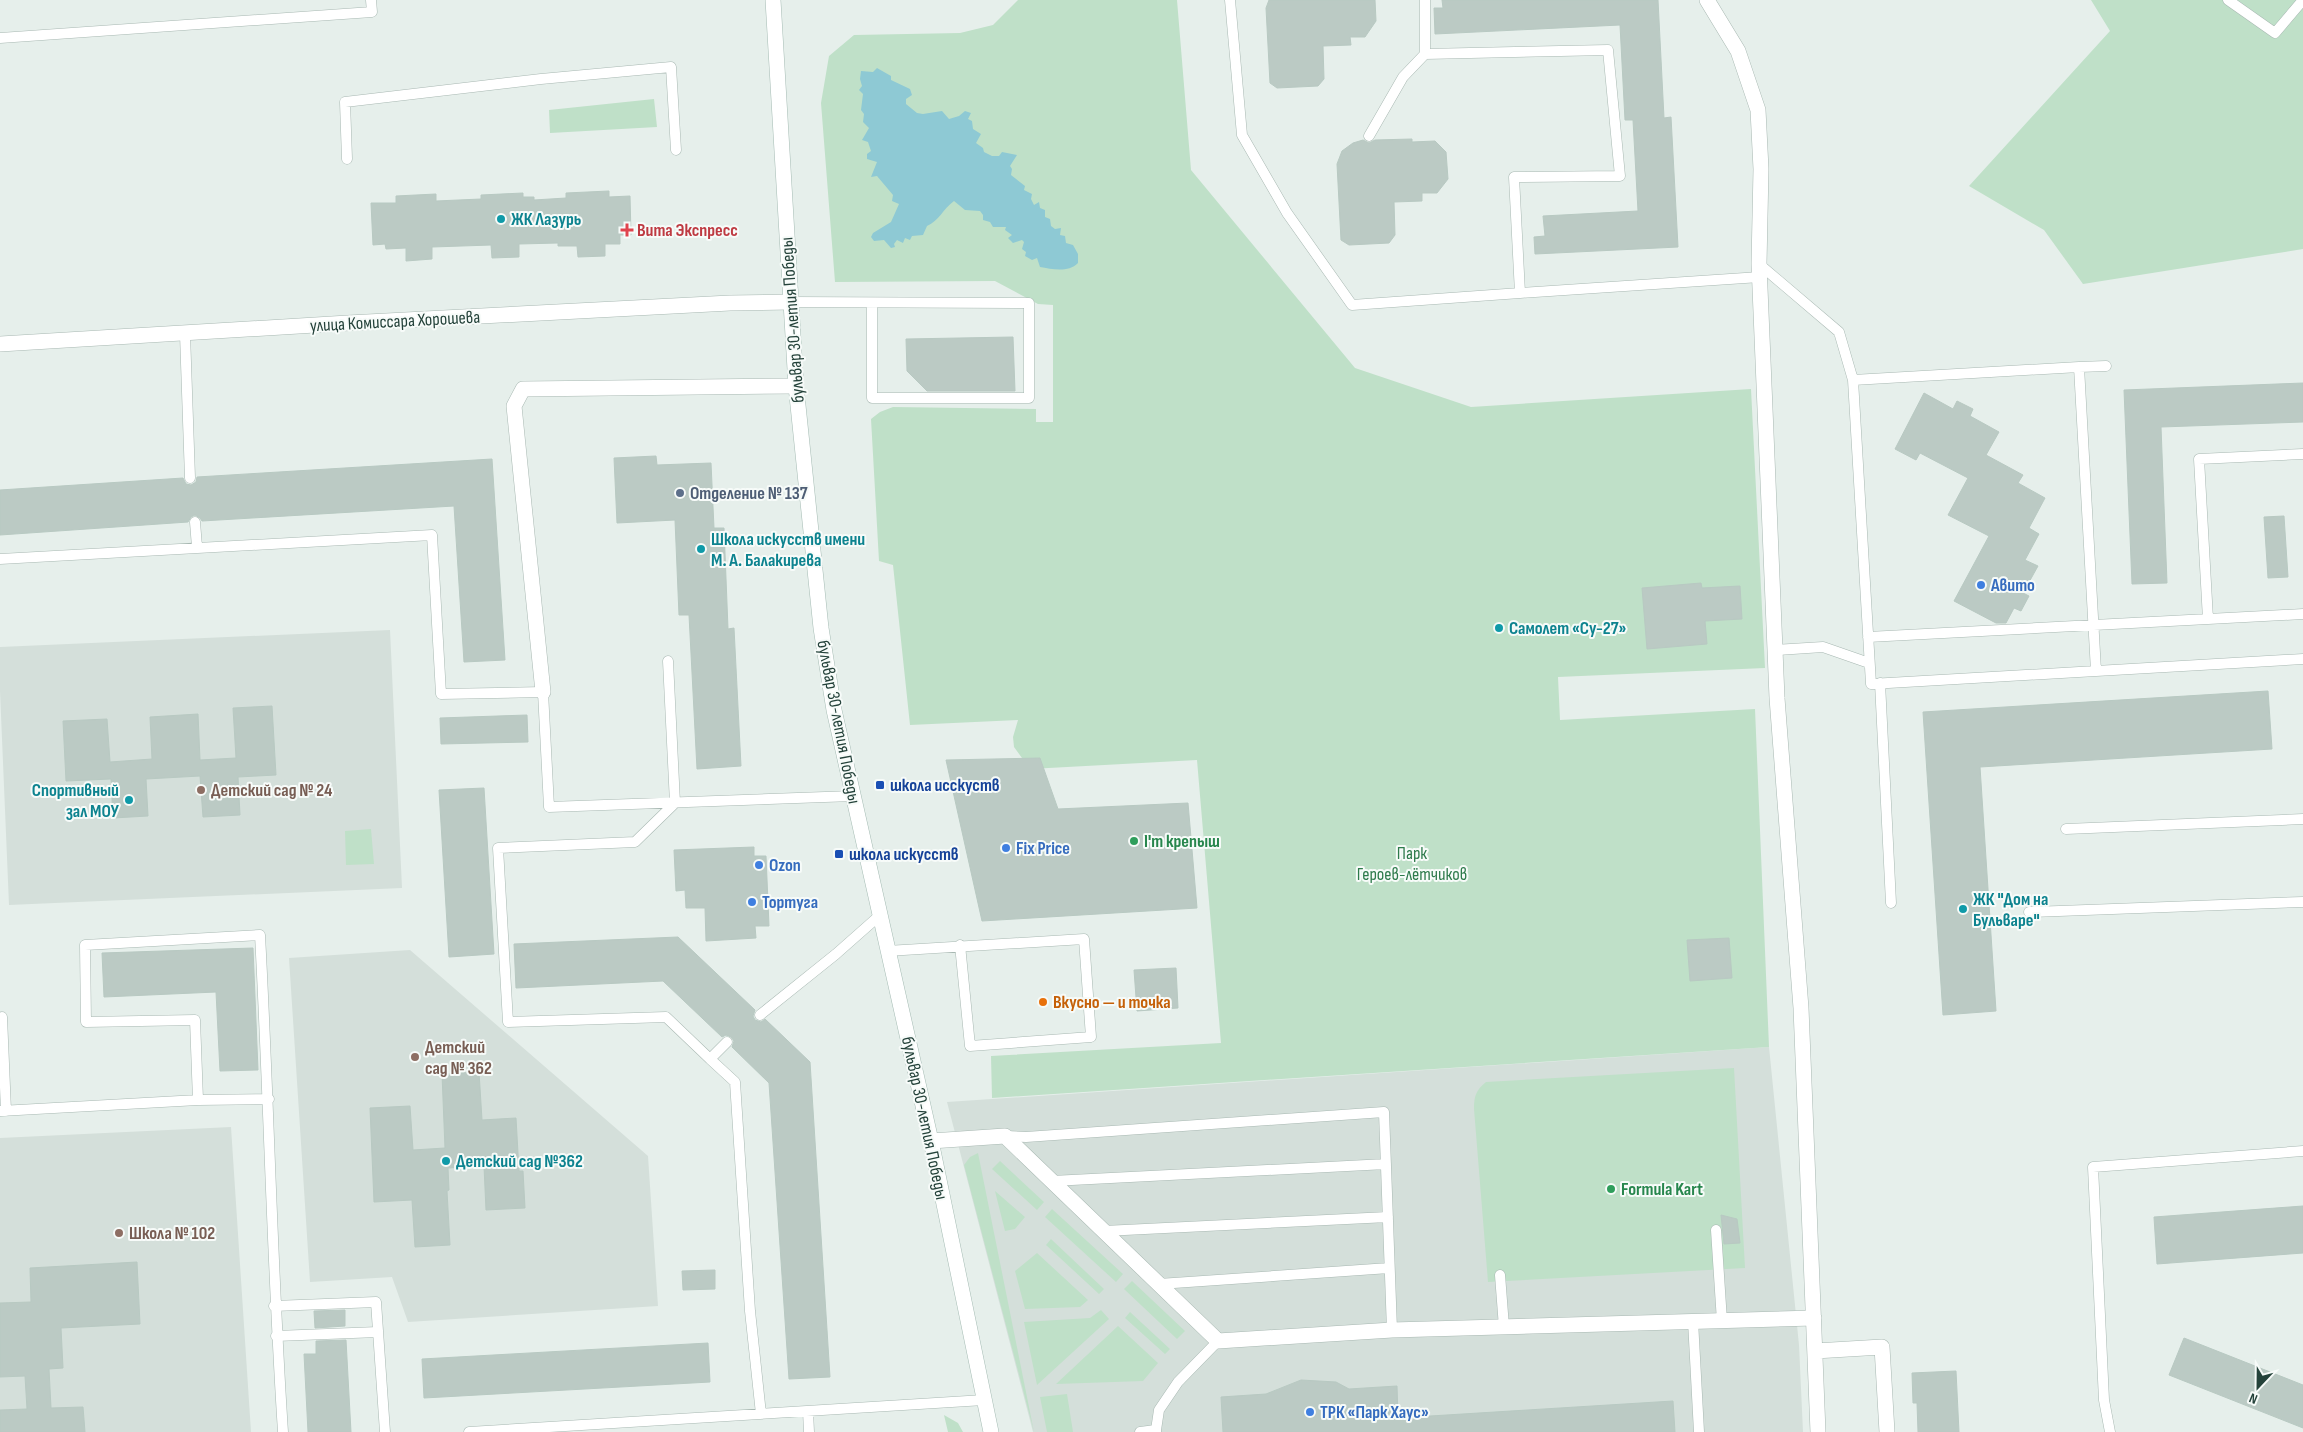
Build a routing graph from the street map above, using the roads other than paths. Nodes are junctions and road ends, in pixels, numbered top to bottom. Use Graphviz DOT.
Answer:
graph roads {
  1 [pos="371,0"];
  2 [pos="773,0"];
  3 [pos="1230,0"];
  4 [pos="1425,0"];
  5 [pos="1707,0"];
  6 [pos="2228,0"];
  7 [pos="2303,0"];
  8 [pos="0,38"];
  9 [pos="1426,54"];
  10 [pos="1369,136"];
  11 [pos="676,150"];
  12 [pos="347,159"];
  13 [pos="1759,271"];
  14 [pos="1520,293"];
  15 [pos="790,302"];
  16 [pos="872,303"];
  17 [pos="185,334"];
  18 [pos="0,344"];
  19 [pos="2106,366"];
  20 [pos="2079,367"];
  21 [pos="1853,380"];
  22 [pos="796,386"];
  23 [pos="2303,454"];
  24 [pos="190,478"];
  25 [pos="196,522"];
  26 [pos="197,548"];
  27 [pos="0,559"];
  28 [pos="2303,614"];
  29 [pos="2208,619"];
  30 [pos="2094,625"];
  31 [pos="1868,637"];
  32 [pos="1776,650"];
  33 [pos="2303,659"];
  34 [pos="668,661"];
  35 [pos="1869,663"];
  36 [pos="2096,671"];
  37 [pos="1880,683"];
  38 [pos="543,692"];
  39 [pos="853,796"];
  40 [pos="675,803"];
  41 [pos="2303,818"];
  42 [pos="2066,829"];
  43 [pos="2303,902"];
  44 [pos="1891,903"];
  45 [pos="2029,912"];
  46 [pos="879,916"];
  47 [pos="960,946"];
  48 [pos="887,952"];
  49 [pos="760,1014"];
  50 [pos="2,1017"];
  51 [pos="727,1042"];
  52 [pos="710,1059"];
  53 [pos="269,1099"];
  54 [pos="198,1100"];
  55 [pos="3,1111"];
  56 [pos="1005,1136"];
  57 [pos="931,1140"];
  58 [pos="2303,1151"];
  59 [pos="1386,1164"];
  60 [pos="1052,1181"];
  61 [pos="1388,1217"];
  62 [pos="1716,1230"];
  63 [pos="1104,1231"];
  64 [pos="1390,1268"];
  65 [pos="1500,1275"];
  66 [pos="1159,1284"];
  67 [pos="274,1306"];
  68 [pos="1814,1318"];
  69 [pos="1693,1321"];
  70 [pos="1722,1321"];
  71 [pos="1504,1327"];
  72 [pos="1392,1330"];
  73 [pos="378,1332"];
  74 [pos="276,1336"];
  75 [pos="1218,1341"];
  76 [pos="1815,1351"];
  77 [pos="984,1400"];
  78 [pos="808,1411"];
  79 [pos="761,1414"];
  80 [pos="560,1429"];
  81 [pos="1156,1431"];
  82 [pos="283,1432"];
  83 [pos="384,1432"];
  84 [pos="468,1432"];
  85 [pos="809,1432"];
  86 [pos="991,1432"];
  87 [pos="1140,1432"];
  88 [pos="1699,1432"];
  89 [pos="1818,1432"];
  90 [pos="1888,1432"];
  91 [pos="2110,1432"];
  1 -- 8 [label="lane"];
  2 -- 15 [label="street, бульвар 30-летия Победы"];
  3 -- 14 [label="lane"];
  4 -- 9 [label="lane"];
  5 -- 13 [label="street"];
  6 -- 7 [label="lane"];
  9 -- 10 [label="lane"];
  9 -- 14 [label="lane"];
  11 -- 12 [label="lane"];
  13 -- 14 [label="lane"];
  13 -- 21 [label="lane"];
  13 -- 32 [label="street"];
  15 -- 16 [label="lane"];
  15 -- 17 [label="street, улица Комиссара Хорошева"];
  15 -- 22 [label="street, бульвар 30-летия Победы"];
  16 -- 16 [label="lane"];
  17 -- 18 [label="street, улица Комиссара Хорошева"];
  17 -- 24 [label="lane"];
  19 -- 20 [label="lane"];
  20 -- 21 [label="lane"];
  20 -- 30 [label="lane"];
  21 -- 31 [label="lane"];
  22 -- 38 [label="street"];
  22 -- 39 [label="street, бульвар 30-летия Победы"];
  23 -- 29 [label="lane"];
  25 -- 26 [label="lane"];
  26 -- 27 [label="lane"];
  26 -- 38 [label="lane"];
  28 -- 29 [label="lane"];
  29 -- 30 [label="lane"];
  30 -- 31 [label="lane"];
  30 -- 36 [label="lane"];
  31 -- 35 [label="lane"];
  32 -- 35 [label="lane"];
  32 -- 68 [label="street"];
  33 -- 36 [label="lane"];
  34 -- 40 [label="lane"];
  35 -- 37 [label="lane"];
  36 -- 37 [label="lane"];
  37 -- 44 [label="lane"];
  38 -- 40 [label="lane"];
  39 -- 40 [label="lane"];
  39 -- 46 [label="street, бульвар 30-летия Победы"];
  40 -- 52 [label="lane"];
  41 -- 42 [label="lane"];
  43 -- 45 [label="lane"];
  46 -- 48 [label="street, бульвар 30-летия Победы"];
  46 -- 49 [label="lane"];
  47 -- 47 [label="lane"];
  47 -- 48 [label="lane"];
  48 -- 57 [label="street, бульвар 30-летия Победы"];
  50 -- 55 [label="lane"];
  51 -- 52 [label="lane"];
  52 -- 79 [label="lane"];
  53 -- 54 [label="lane"];
  53 -- 54 [label="lane"];
  53 -- 67 [label="lane"];
  54 -- 55 [label="lane"];
  56 -- 57 [label="street"];
  56 -- 59 [label="lane"];
  56 -- 60 [label="street"];
  57 -- 77 [label="street, бульвар 30-летия Победы"];
  58 -- 91 [label="lane"];
  59 -- 60 [label="lane"];
  59 -- 61 [label="lane"];
  60 -- 63 [label="street"];
  61 -- 63 [label="lane"];
  61 -- 64 [label="lane"];
  62 -- 70 [label="lane"];
  63 -- 66 [label="street"];
  64 -- 66 [label="lane"];
  64 -- 72 [label="lane"];
  65 -- 71 [label="lane"];
  66 -- 75 [label="street"];
  67 -- 73 [label="lane"];
  67 -- 74 [label="lane"];
  68 -- 70 [label="street"];
  68 -- 76 [label="street"];
  69 -- 70 [label="street"];
  69 -- 71 [label="street"];
  69 -- 88 [label="lane"];
  71 -- 72 [label="street"];
  72 -- 75 [label="street"];
  73 -- 74 [label="lane"];
  73 -- 83 [label="lane"];
  74 -- 82 [label="lane"];
  75 -- 81 [label="lane"];
  76 -- 89 [label="street"];
  76 -- 90 [label="street"];
  77 -- 78 [label="lane"];
  77 -- 86 [label="street, бульвар 30-летия Победы"];
  78 -- 79 [label="lane"];
  78 -- 85 [label="lane"];
  79 -- 80 [label="lane"];
  80 -- 84 [label="lane"];
  81 -- 87 [label="lane"];
}
